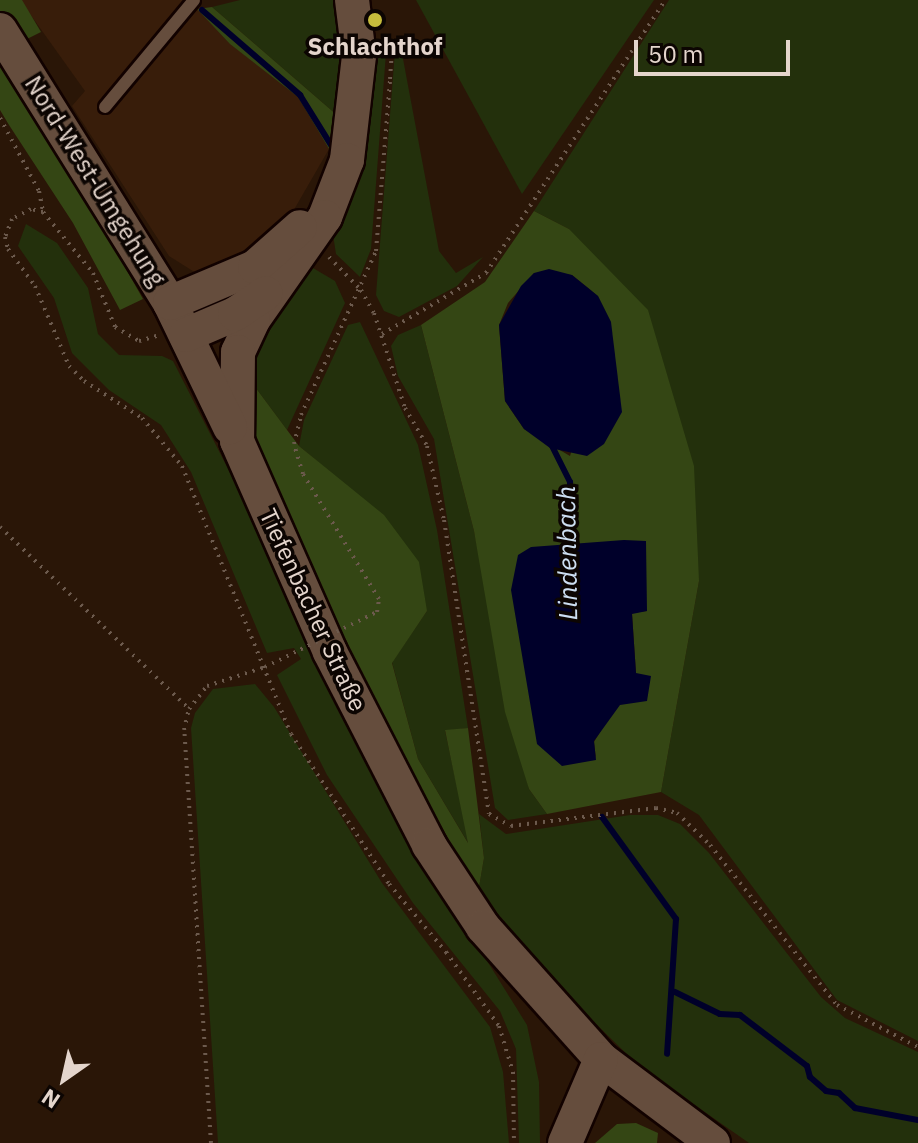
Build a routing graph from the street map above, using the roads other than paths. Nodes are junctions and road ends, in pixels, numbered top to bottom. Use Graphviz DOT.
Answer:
graph roads {
  1 [pos="194,0"];
  2 [pos="352,0"];
  3 [pos="0,30"];
  4 [pos="105,107"];
  5 [pos="351,132"];
  6 [pos="282,279"];
  7 [pos="179,320"];
  8 [pos="237,441"];
  9 [pos="601,1059"];
  10 [pos="565,1143"];
  11 [pos="713,1143"];
  1 -- 4 [label="lane"];
  2 -- 5 [label="main road, Tiefenbacher Straße"];
  3 -- 7 [label="main road, Nord-West-Umgehung"];
  5 -- 6 [label="main road, Tiefenbacher Straße"];
  5 -- 7 [label="main road, Tiefenbacher Straße"];
  6 -- 7 [label="main road, Tiefenbacher Straße"];
  6 -- 8 [label="main road, Tiefenbacher Straße"];
  7 -- 8 [label="main road, Nord-West-Umgehung"];
  8 -- 9 [label="main road, Tiefenbacher Straße"];
  9 -- 10 [label="main road"];
  9 -- 11 [label="main road"];
}
